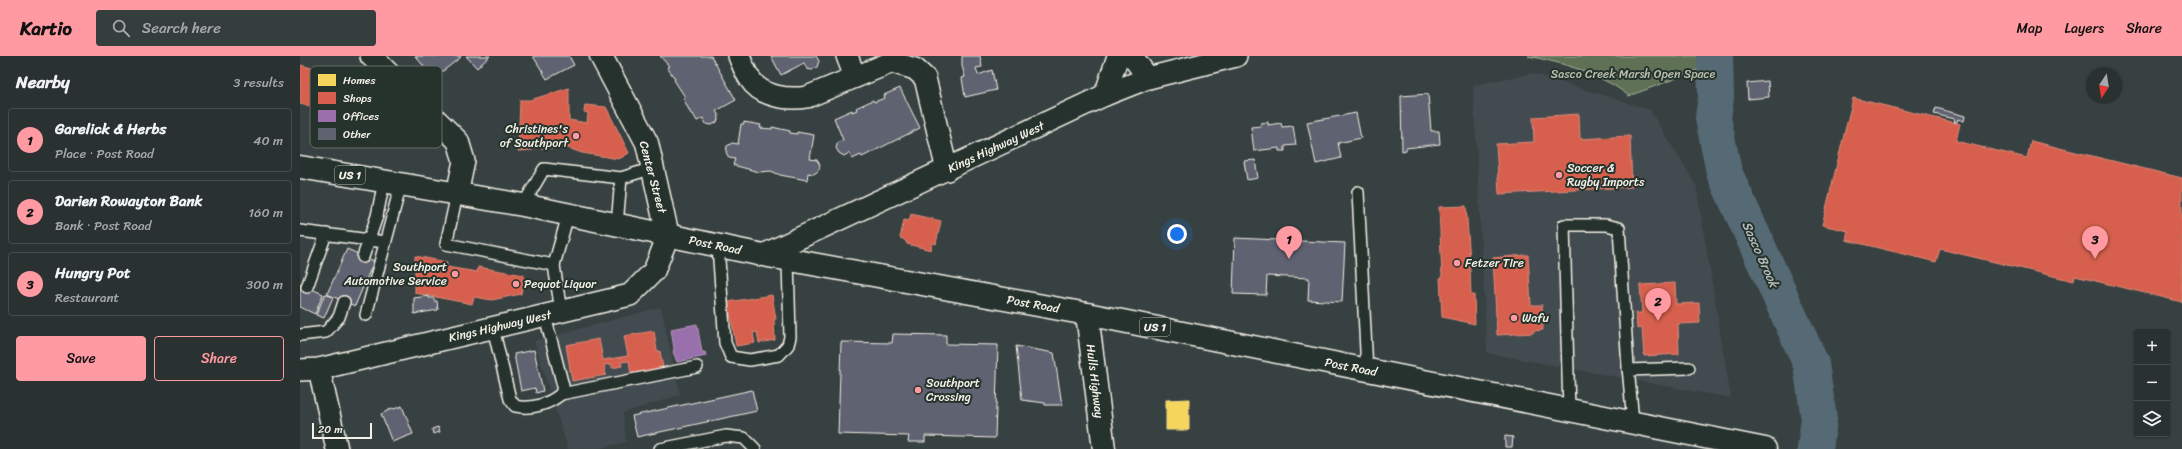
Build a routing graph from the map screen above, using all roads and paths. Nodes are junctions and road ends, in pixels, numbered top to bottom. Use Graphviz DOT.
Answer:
graph roads {
  1 [pos="371,56"];
  2 [pos="601,56"];
  3 [pos="739,56"];
  4 [pos="847,56"];
  5 [pos="1118,56"];
  6 [pos="1132,56"];
  7 [pos="1236,56"];
  8 [pos="381,66"];
  9 [pos="855,76"];
  10 [pos="1148,78"];
  11 [pos="1105,95"];
  12 [pos="442,125"];
  13 [pos="300,167"];
  14 [pos="653,168"];
  15 [pos="947,170"];
  16 [pos="621,178"];
  17 [pos="392,182"];
  18 [pos="1358,192"];
  19 [pos="457,194"];
  20 [pos="523,205"];
  21 [pos="568,215"];
  22 [pos="617,225"];
  23 [pos="300,231"];
  24 [pos="326,234"];
  25 [pos="668,236"];
  26 [pos="369,239"];
  27 [pos="385,242"];
  28 [pos="718,246"];
  29 [pos="763,255"];
  30 [pos="363,256"];
  31 [pos="788,260"];
  32 [pos="554,265"];
  33 [pos="307,288"];
  34 [pos="344,302"];
  35 [pos="553,314"];
  36 [pos="1087,314"];
  37 [pos="366,315"];
  38 [pos="494,328"];
  39 [pos="300,335"];
  40 [pos="697,368"];
  41 [pos="1689,368"];
  42 [pos="310,370"];
  43 [pos="1367,370"];
  44 [pos="1628,370"];
  45 [pos="561,394"];
  46 [pos="1569,411"];
  47 [pos="1634,422"];
  48 [pos="337,449"];
  49 [pos="660,449"];
  50 [pos="755,449"];
  51 [pos="1104,449"];
  52 [pos="1765,449"];
  1 -- 8 [label="street"];
  2 -- 14 [label="main road, Center Street"];
  3 -- 9 [label="street"];
  4 -- 9 [label="street"];
  5 -- 11 [label="street"];
  6 -- 10 [label="street"];
  7 -- 10 [label="street, Kings Highway West"];
  9 -- 15 [label="street"];
  10 -- 11 [label="street, Kings Highway West"];
  11 -- 15 [label="street, Kings Highway West"];
  12 -- 19 [label="street"];
  13 -- 17 [label="main road, Post Road / US 1"];
  14 -- 16 [label="lane"];
  14 -- 25 [label="main road, Center Street"];
  15 -- 29 [label="street, Kings Highway West"];
  16 -- 20 [label="lane"];
  16 -- 22 [label="lane"];
  17 -- 19 [label="main road, Post Road / US 1"];
  17 -- 26 [label="lane"];
  17 -- 27 [label="lane"];
  18 -- 43 [label="lane"];
  19 -- 20 [label="main road, Post Road / US 1"];
  19 -- 32 [label="lane"];
  20 -- 21 [label="main road, Post Road / US 1"];
  21 -- 22 [label="main road, Post Road / US 1"];
  21 -- 32 [label="lane"];
  22 -- 25 [label="main road, Post Road / US 1"];
  23 -- 24 [label="lane"];
  24 -- 26 [label="lane"];
  24 -- 33 [label="lane"];
  25 -- 28 [label="main road, Post Road / US 1"];
  25 -- 35 [label="street, Kings Highway West"];
  26 -- 27 [label="lane"];
  26 -- 30 [label="lane"];
  27 -- 37 [label="lane"];
  28 -- 29 [label="main road, Post Road / US 1"];
  28 -- 31 [label="lane"];
  29 -- 31 [label="main road, Post Road / US 1"];
  31 -- 36 [label="main road, Post Road / US 1"];
  32 -- 35 [label="lane"];
  34 -- 39 [label="lane"];
  35 -- 38 [label="street, Kings Highway West"];
  35 -- 45 [label="lane"];
  36 -- 43 [label="main road, Post Road / US 1"];
  36 -- 51 [label="main road, Hulls Highway"];
  38 -- 42 [label="street, Kings Highway West"];
  38 -- 45 [label="lane"];
  40 -- 45 [label="lane"];
  41 -- 44 [label="lane"];
  42 -- 48 [label="street"];
  43 -- 46 [label="main road, Post Road / US 1"];
  44 -- 46 [label="lane"];
  44 -- 47 [label="lane"];
  46 -- 47 [label="main road, Post Road / US 1"];
  47 -- 52 [label="main road, Post Road / US 1"];
  49 -- 50 [label="lane"];
}
